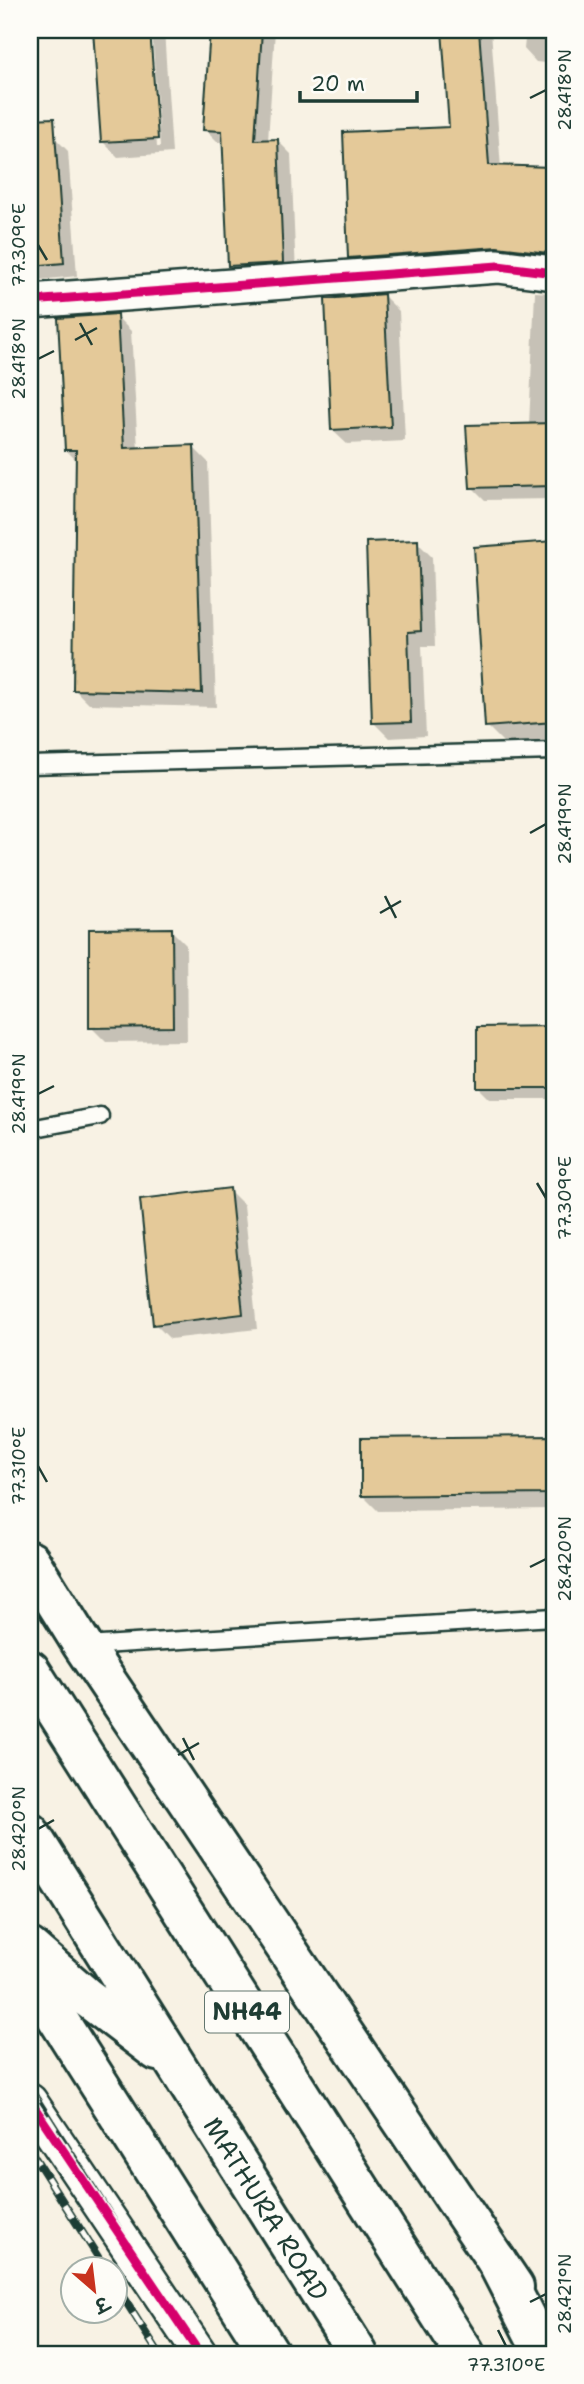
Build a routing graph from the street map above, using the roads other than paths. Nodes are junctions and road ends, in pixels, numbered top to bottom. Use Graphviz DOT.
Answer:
graph roads {
  1 [pos="554,273"];
  2 [pos="30,301"];
  3 [pos="554,751"];
  4 [pos="30,765"];
  5 [pos="100,1116"];
  6 [pos="30,1129"];
  7 [pos="30,1561"];
  8 [pos="554,1617"];
  9 [pos="83,1646"];
  10 [pos="30,1670"];
  11 [pos="30,1833"];
  12 [pos="30,1948"];
  13 [pos="30,1976"];
  14 [pos="175,2064"];
  15 [pos="30,2101"];
  16 [pos="496,2260"];
  17 [pos="554,2344"];
  18 [pos="200,2354"];
  19 [pos="270,2354"];
  20 [pos="358,2354"];
  21 [pos="465,2354"];
  22 [pos="544,2354"];
  1 -- 2 [label="street"];
  3 -- 4 [label="lane"];
  5 -- 6 [label="lane"];
  7 -- 9 [label="main road"];
  8 -- 9 [label="lane"];
  9 -- 16 [label="main road"];
  10 -- 21 [label="main road, NH44"];
  11 -- 14 [label="main road, MATHURA ROAD"];
  12 -- 14 [label="main road"];
  13 -- 19 [label="main road"];
  14 -- 20 [label="main road, MATHURA ROAD"];
  15 -- 18 [label="street"];
  16 -- 17 [label="main road"];
  16 -- 22 [label="main road"];
}
